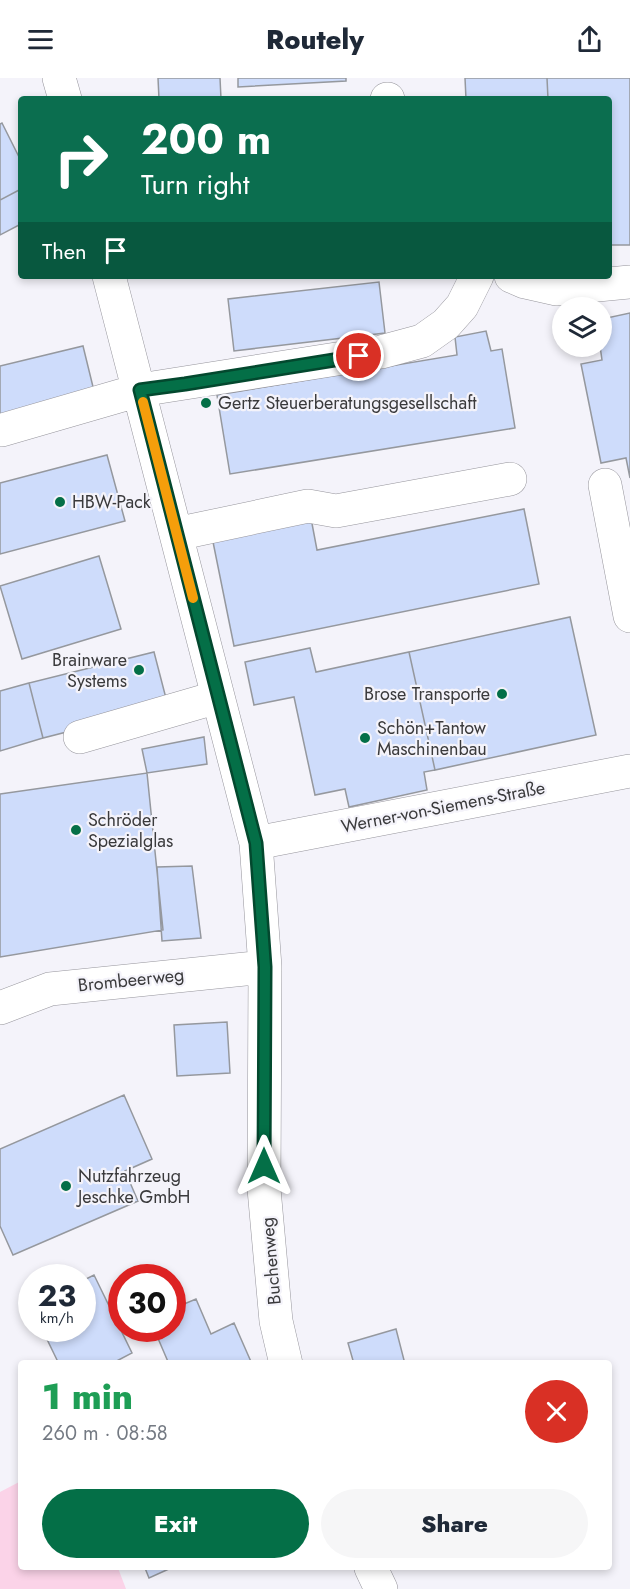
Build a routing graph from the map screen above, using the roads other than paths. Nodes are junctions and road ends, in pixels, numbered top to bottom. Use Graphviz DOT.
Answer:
graph roads {
  1 [pos="59,78"];
  2 [pos="64,96"];
  3 [pos="110,279"];
  4 [pos="476,279"];
  5 [pos="518,279"];
  6 [pos="630,282"];
  7 [pos="140,390"];
  8 [pos="2,430"];
  9 [pos="510,479"];
  10 [pos="605,485"];
  11 [pos="176,534"];
  12 [pos="630,616"];
  13 [pos="218,697"];
  14 [pos="80,737"];
  15 [pos="630,771"];
  16 [pos="256,843"];
  17 [pos="265,967"];
  18 [pos="0,1008"];
  19 [pos="285,1360"];
  20 [pos="372,1570"];
  21 [pos="381,1589"];
  1 -- 2 [label="street"];
  3 -- 7 [label="street, Buchenweg"];
  4 -- 7 [label="street"];
  5 -- 6 [label="street"];
  7 -- 8 [label="street"];
  7 -- 11 [label="street, Buchenweg"];
  9 -- 11 [label="street"];
  10 -- 12 [label="street"];
  11 -- 13 [label="street, Buchenweg"];
  13 -- 14 [label="street"];
  13 -- 16 [label="street, Buchenweg"];
  15 -- 16 [label="street, Werner-von-Siemens-Straße"];
  16 -- 17 [label="street, Buchenweg"];
  17 -- 18 [label="street, Brombeerweg"];
  17 -- 19 [label="street, Buchenweg"];
  20 -- 21 [label="street"];
}
